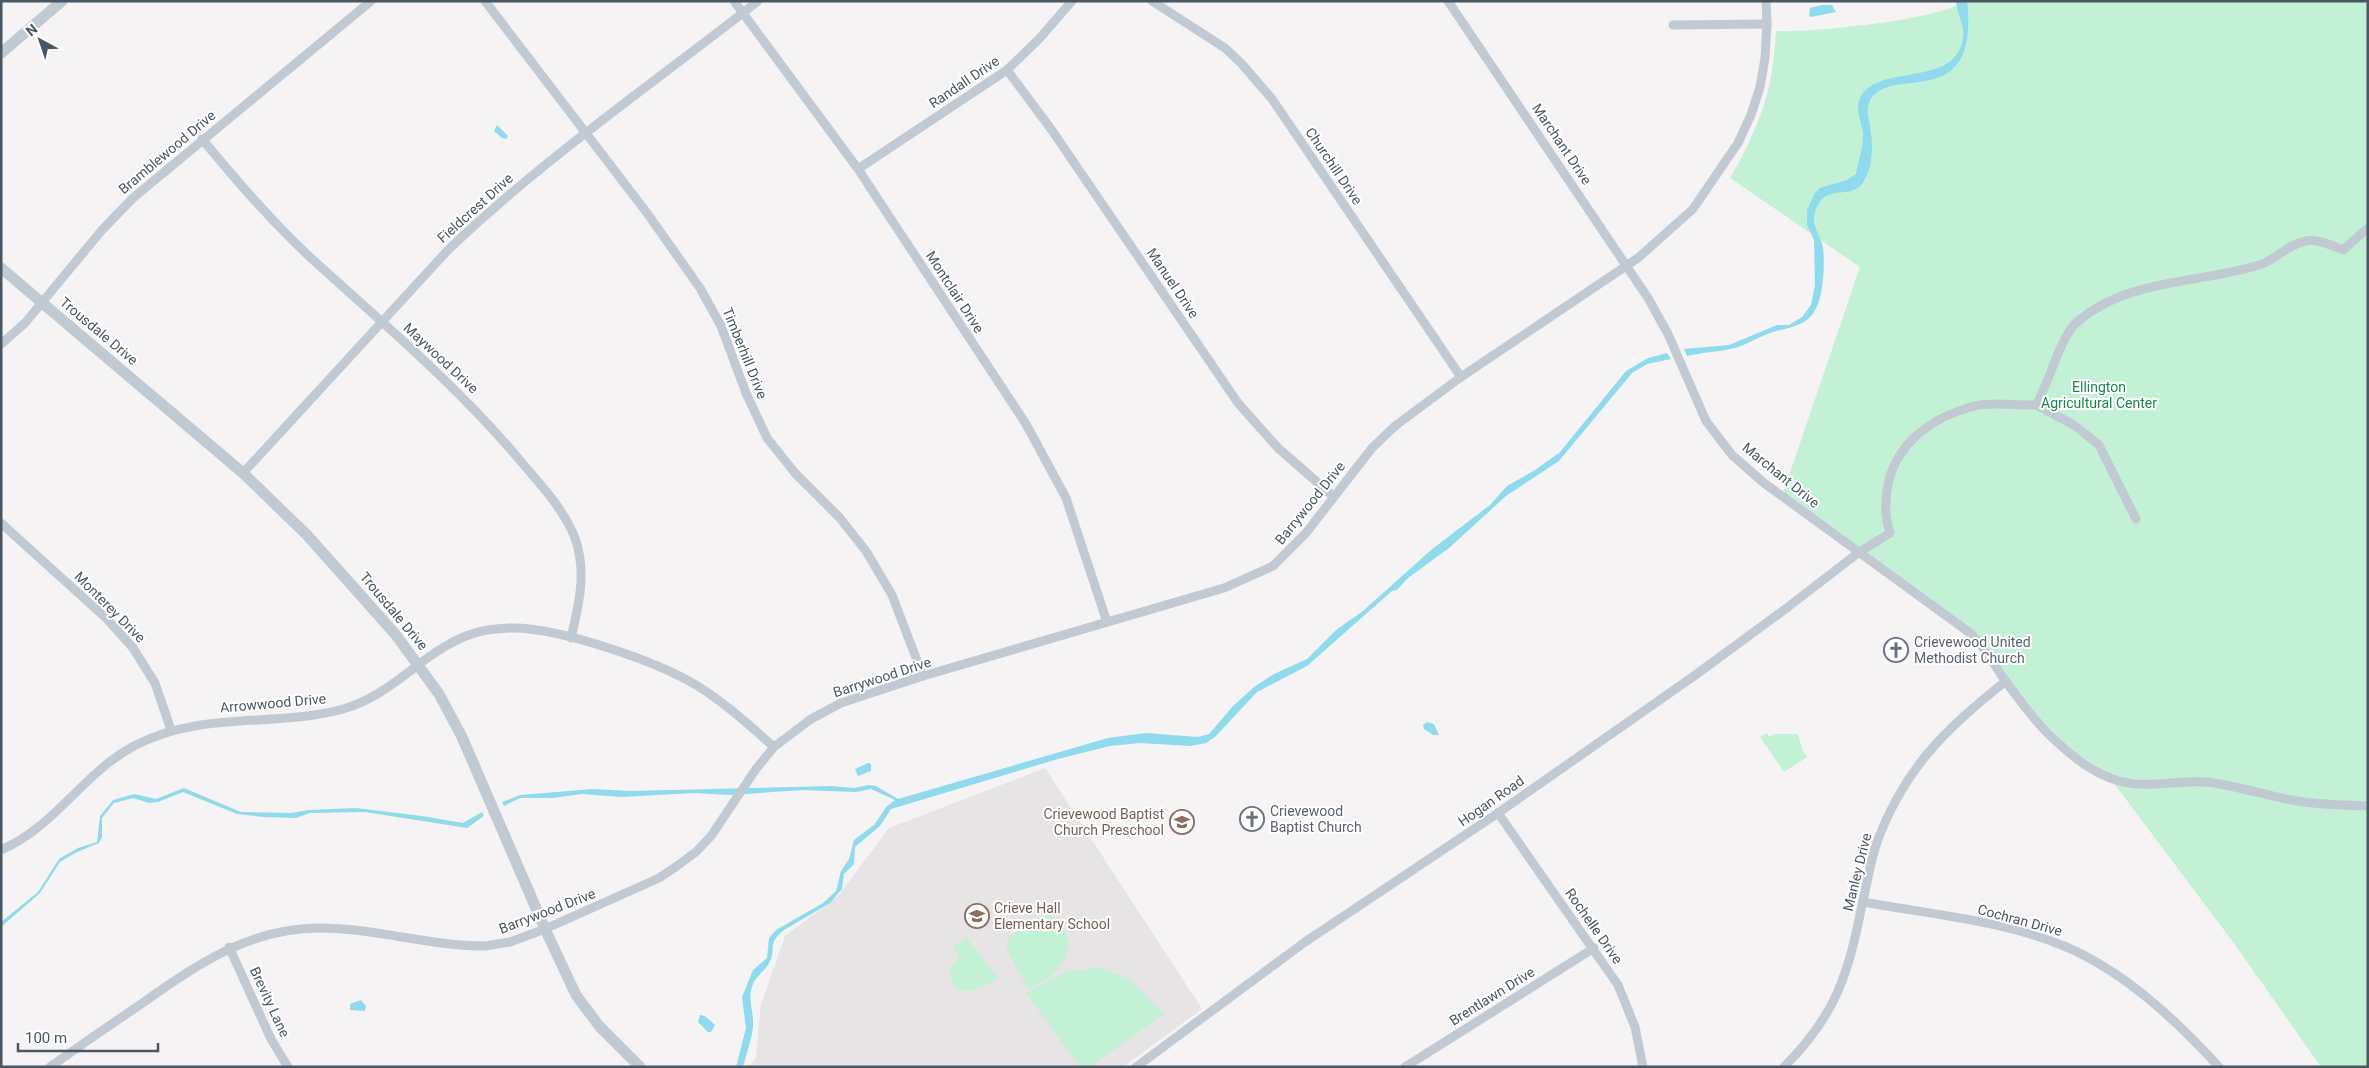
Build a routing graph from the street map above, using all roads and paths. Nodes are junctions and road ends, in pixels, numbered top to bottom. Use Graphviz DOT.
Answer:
graph roads {
  1 [pos="62,1"];
  2 [pos="371,1"];
  3 [pos="485,1"];
  4 [pos="734,1"];
  5 [pos="758,1"];
  6 [pos="1072,1"];
  7 [pos="1152,1"];
  8 [pos="1448,1"];
  9 [pos="1766,1"];
  10 [pos="743,13"];
  11 [pos="1767,24"];
  12 [pos="1673,25"];
  13 [pos="1,53"];
  14 [pos="1007,70"];
  15 [pos="586,133"];
  16 [pos="202,139"];
  17 [pos="858,169"];
  18 [pos="2368,228"];
  19 [pos="1627,265"];
  20 [pos="1,268"];
  21 [pos="42,304"];
  22 [pos="382,321"];
  23 [pos="1,344"];
  24 [pos="1460,377"];
  25 [pos="2036,405"];
  26 [pos="243,473"];
  27 [pos="1333,496"];
  28 [pos="2136,519"];
  29 [pos="1,523"];
  30 [pos="1858,553"];
  31 [pos="1107,622"];
  32 [pos="571,638"];
  33 [pos="420,665"];
  34 [pos="923,676"];
  35 [pos="2006,681"];
  36 [pos="171,730"];
  37 [pos="774,747"];
  38 [pos="2368,806"];
  39 [pos="1498,813"];
  40 [pos="1,850"];
  41 [pos="1863,902"];
  42 [pos="545,929"];
  43 [pos="229,947"];
  44 [pos="1594,948"];
  45 [pos="50,1067"];
  46 [pos="288,1067"];
  47 [pos="640,1067"];
  48 [pos="1136,1067"];
  49 [pos="1405,1067"];
  50 [pos="1643,1067"];
  51 [pos="1784,1067"];
  52 [pos="2219,1067"];
  1 -- 13 [label="street"];
  2 -- 16 [label="street, Bramblewood Drive"];
  3 -- 15 [label="street, Timberhill Drive"];
  4 -- 10 [label="street, Montclair Drive"];
  5 -- 10 [label="street, Fieldcrest Drive"];
  6 -- 14 [label="street, Randall Drive"];
  7 -- 24 [label="street, Churchill Drive"];
  8 -- 19 [label="street, Marchant Drive"];
  9 -- 11 [label="street, Barrywood Drive"];
  10 -- 15 [label="street, Fieldcrest Drive"];
  10 -- 17 [label="street, Montclair Drive"];
  11 -- 12 [label="street"];
  11 -- 19 [label="street, Barrywood Drive"];
  14 -- 17 [label="street, Randall Drive"];
  14 -- 27 [label="street, Manuel Drive"];
  15 -- 22 [label="street, Fieldcrest Drive"];
  15 -- 34 [label="street, Timberhill Drive"];
  16 -- 21 [label="street, Bramblewood Drive"];
  16 -- 22 [label="street, Maywood Drive"];
  17 -- 31 [label="street, Montclair Drive"];
  18 -- 25 [label="street"];
  19 -- 24 [label="street, Barrywood Drive"];
  19 -- 30 [label="street, Marchant Drive"];
  20 -- 21 [label="street, Trousdale Drive"];
  21 -- 23 [label="street, Bramblewood Drive"];
  21 -- 26 [label="street, Trousdale Drive"];
  22 -- 26 [label="street, Fieldcrest Drive"];
  22 -- 32 [label="street, Maywood Drive"];
  24 -- 27 [label="street, Barrywood Drive"];
  25 -- 28 [label="street"];
  25 -- 30 [label="street, Hogan Road"];
  26 -- 33 [label="street, Trousdale Drive"];
  27 -- 31 [label="street, Barrywood Drive"];
  29 -- 36 [label="street, Monterey Drive"];
  30 -- 35 [label="street, Marchant Drive"];
  30 -- 39 [label="street, Hogan Road"];
  31 -- 34 [label="street, Barrywood Drive"];
  32 -- 33 [label="street, Arrowwood Drive"];
  32 -- 37 [label="street, Arrowwood Drive"];
  33 -- 36 [label="street, Arrowwood Drive"];
  33 -- 42 [label="street, Trousdale Drive"];
  34 -- 37 [label="street, Barrywood Drive"];
  35 -- 38 [label="street, Marchant Drive"];
  35 -- 41 [label="street, Manley Drive"];
  36 -- 40 [label="street, Arrowwood Drive"];
  37 -- 42 [label="street, Barrywood Drive"];
  39 -- 44 [label="street, Rochelle Drive"];
  39 -- 48 [label="street, Hogan Road"];
  41 -- 51 [label="street, Manley Drive"];
  41 -- 52 [label="street, Cochran Drive"];
  42 -- 43 [label="street, Barrywood Drive"];
  42 -- 47 [label="street, Trousdale Drive"];
  43 -- 45 [label="street, Barrywood Drive"];
  43 -- 46 [label="street, Brevity Lane"];
  44 -- 49 [label="street, Brentlawn Drive"];
  44 -- 50 [label="street, Rochelle Drive"];
}
